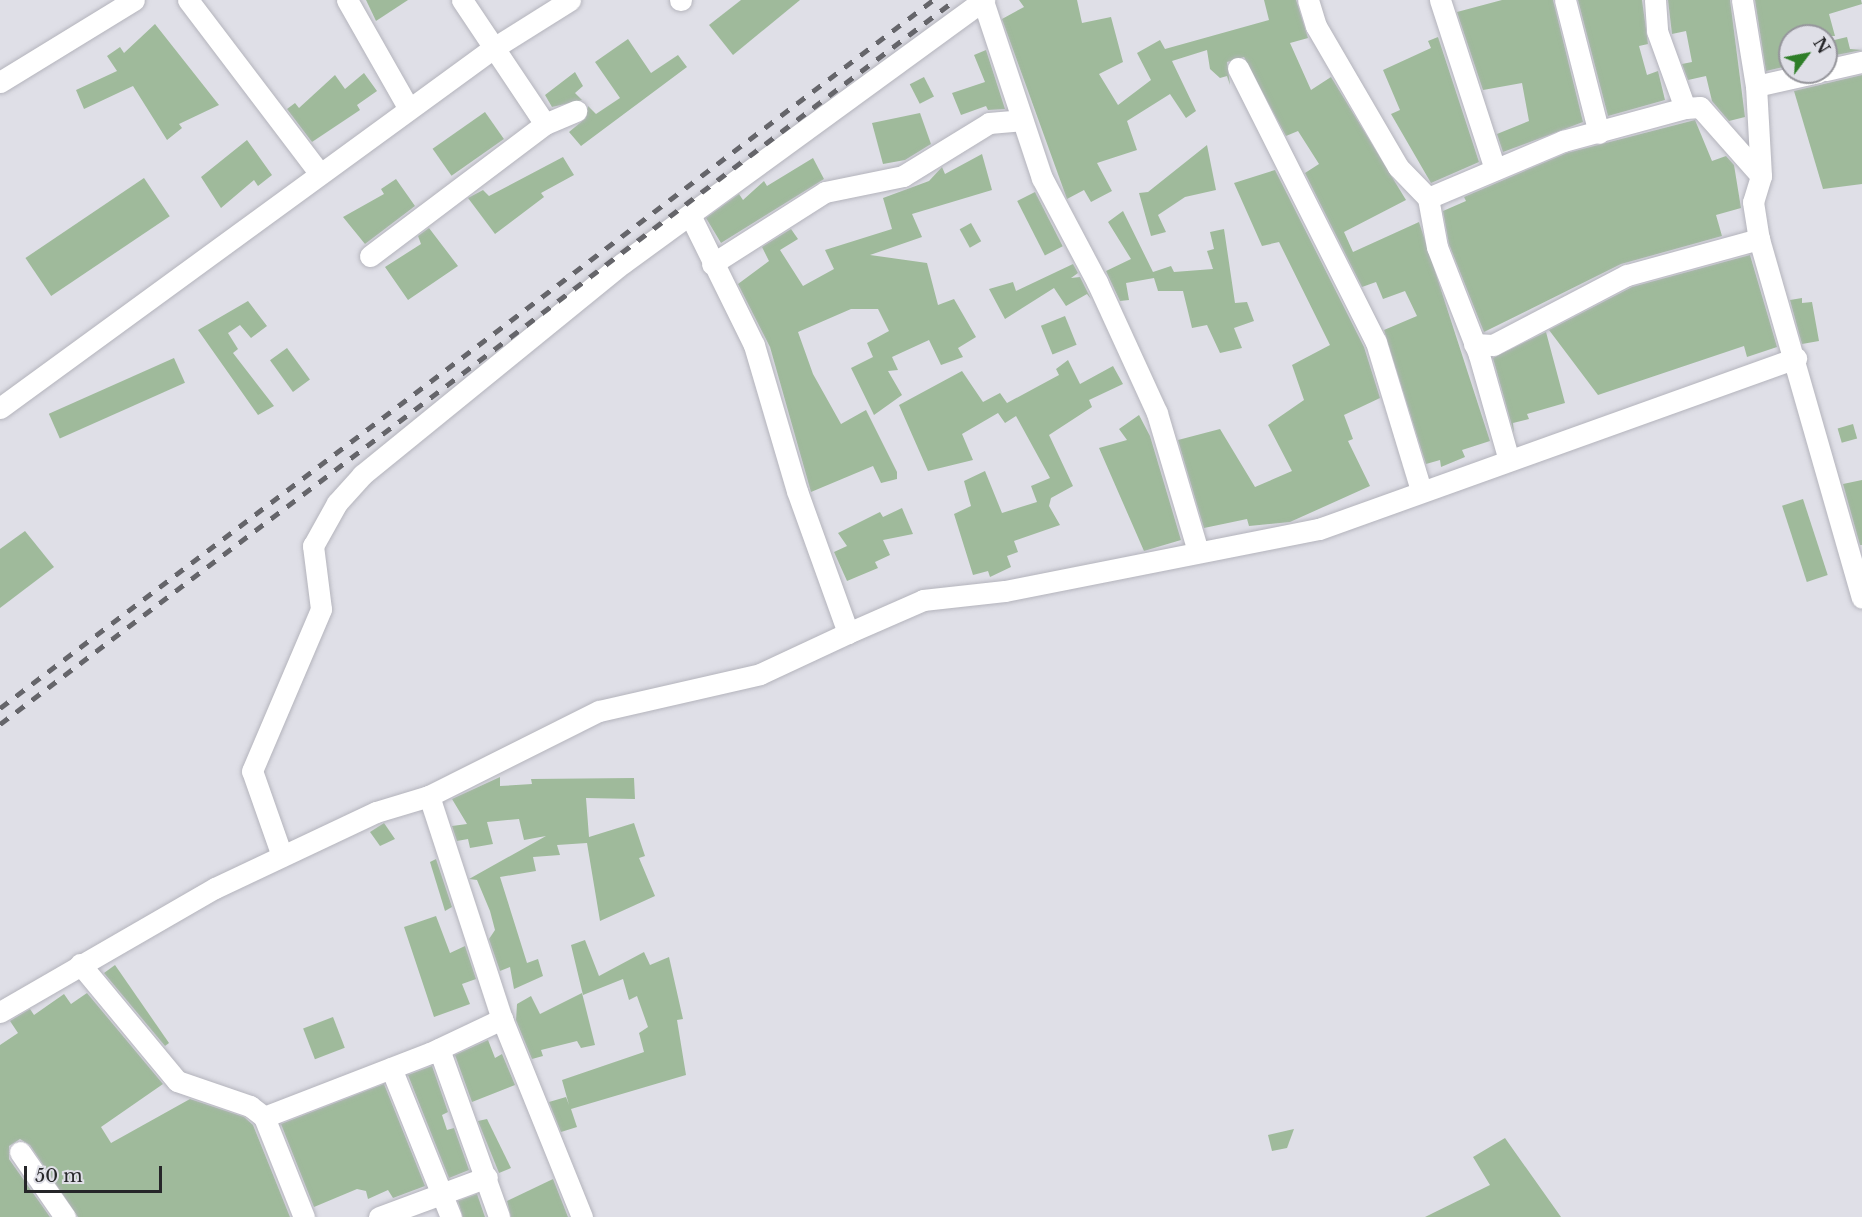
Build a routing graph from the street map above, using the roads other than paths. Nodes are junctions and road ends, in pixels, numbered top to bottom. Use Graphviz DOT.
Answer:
graph roads {
  1 [pos="134,0"];
  2 [pos="188,0"];
  3 [pos="347,0"];
  4 [pos="462,0"];
  5 [pos="570,0"];
  6 [pos="1308,0"];
  7 [pos="1440,0"];
  8 [pos="1565,0"];
  9 [pos="1655,0"];
  10 [pos="1742,0"];
  11 [pos="983,1"];
  12 [pos="492,49"];
  13 [pos="1862,62"];
  14 [pos="1838,67"];
  15 [pos="1238,68"];
  16 [pos="1778,81"];
  17 [pos="0,82"];
  18 [pos="1756,86"];
  19 [pos="1685,108"];
  20 [pos="409,109"];
  21 [pos="576,111"];
  22 [pos="1021,120"];
  23 [pos="545,124"];
  24 [pos="1599,133"];
  25 [pos="1495,169"];
  26 [pos="320,174"];
  27 [pos="1761,176"];
  28 [pos="1428,198"];
  29 [pos="690,215"];
  30 [pos="1759,239"];
  31 [pos="370,256"];
  32 [pos="711,264"];
  33 [pos="1474,345"];
  34 [pos="1796,358"];
  35 [pos="0,408"];
  36 [pos="1509,460"];
  37 [pos="1421,489"];
  38 [pos="1198,551"];
  39 [pos="1862,598"];
  40 [pos="848,633"];
  41 [pos="429,796"];
  42 [pos="282,856"];
  43 [pos="80,964"];
  44 [pos="0,1012"];
  45 [pos="502,1019"];
  46 [pos="439,1049"];
  47 [pos="391,1068"];
  48 [pos="264,1117"];
  49 [pos="20,1152"];
  50 [pos="487,1177"];
  51 [pos="442,1193"];
  52 [pos="297,1215"];
  53 [pos="62,1216"];
  54 [pos="379,1217"];
  55 [pos="451,1217"];
  56 [pos="499,1217"];
  57 [pos="582,1217"];
  1 -- 17 [label="street"];
  2 -- 26 [label="street"];
  3 -- 20 [label="street"];
  4 -- 12 [label="street"];
  5 -- 12 [label="street"];
  6 -- 28 [label="street"];
  7 -- 25 [label="street"];
  8 -- 24 [label="street"];
  9 -- 19 [label="street"];
  10 -- 18 [label="street"];
  11 -- 22 [label="street"];
  11 -- 29 [label="street"];
  12 -- 20 [label="street"];
  12 -- 23 [label="street"];
  13 -- 14 [label="street"];
  15 -- 37 [label="street"];
  16 -- 18 [label="street"];
  18 -- 27 [label="street"];
  19 -- 24 [label="street"];
  19 -- 27 [label="street"];
  20 -- 26 [label="street"];
  21 -- 23 [label="street"];
  22 -- 32 [label="street"];
  22 -- 38 [label="street"];
  23 -- 31 [label="street"];
  24 -- 25 [label="street"];
  25 -- 28 [label="street"];
  26 -- 35 [label="street"];
  27 -- 30 [label="street"];
  28 -- 33 [label="street"];
  29 -- 32 [label="street"];
  29 -- 42 [label="street"];
  30 -- 33 [label="street"];
  30 -- 34 [label="street"];
  32 -- 40 [label="street"];
  33 -- 36 [label="street"];
  34 -- 36 [label="street"];
  34 -- 39 [label="street"];
  36 -- 37 [label="street"];
  37 -- 38 [label="street"];
  38 -- 40 [label="street"];
  40 -- 41 [label="street"];
  41 -- 42 [label="street"];
  41 -- 45 [label="street"];
  42 -- 43 [label="street"];
  43 -- 44 [label="street"];
  43 -- 48 [label="street"];
  45 -- 46 [label="street"];
  45 -- 57 [label="street"];
  46 -- 47 [label="street"];
  46 -- 50 [label="street"];
  47 -- 48 [label="street"];
  47 -- 51 [label="street"];
  48 -- 52 [label="street"];
  49 -- 53 [label="street"];
  50 -- 51 [label="street"];
  50 -- 56 [label="street"];
  51 -- 54 [label="street"];
  51 -- 55 [label="street"];
}
